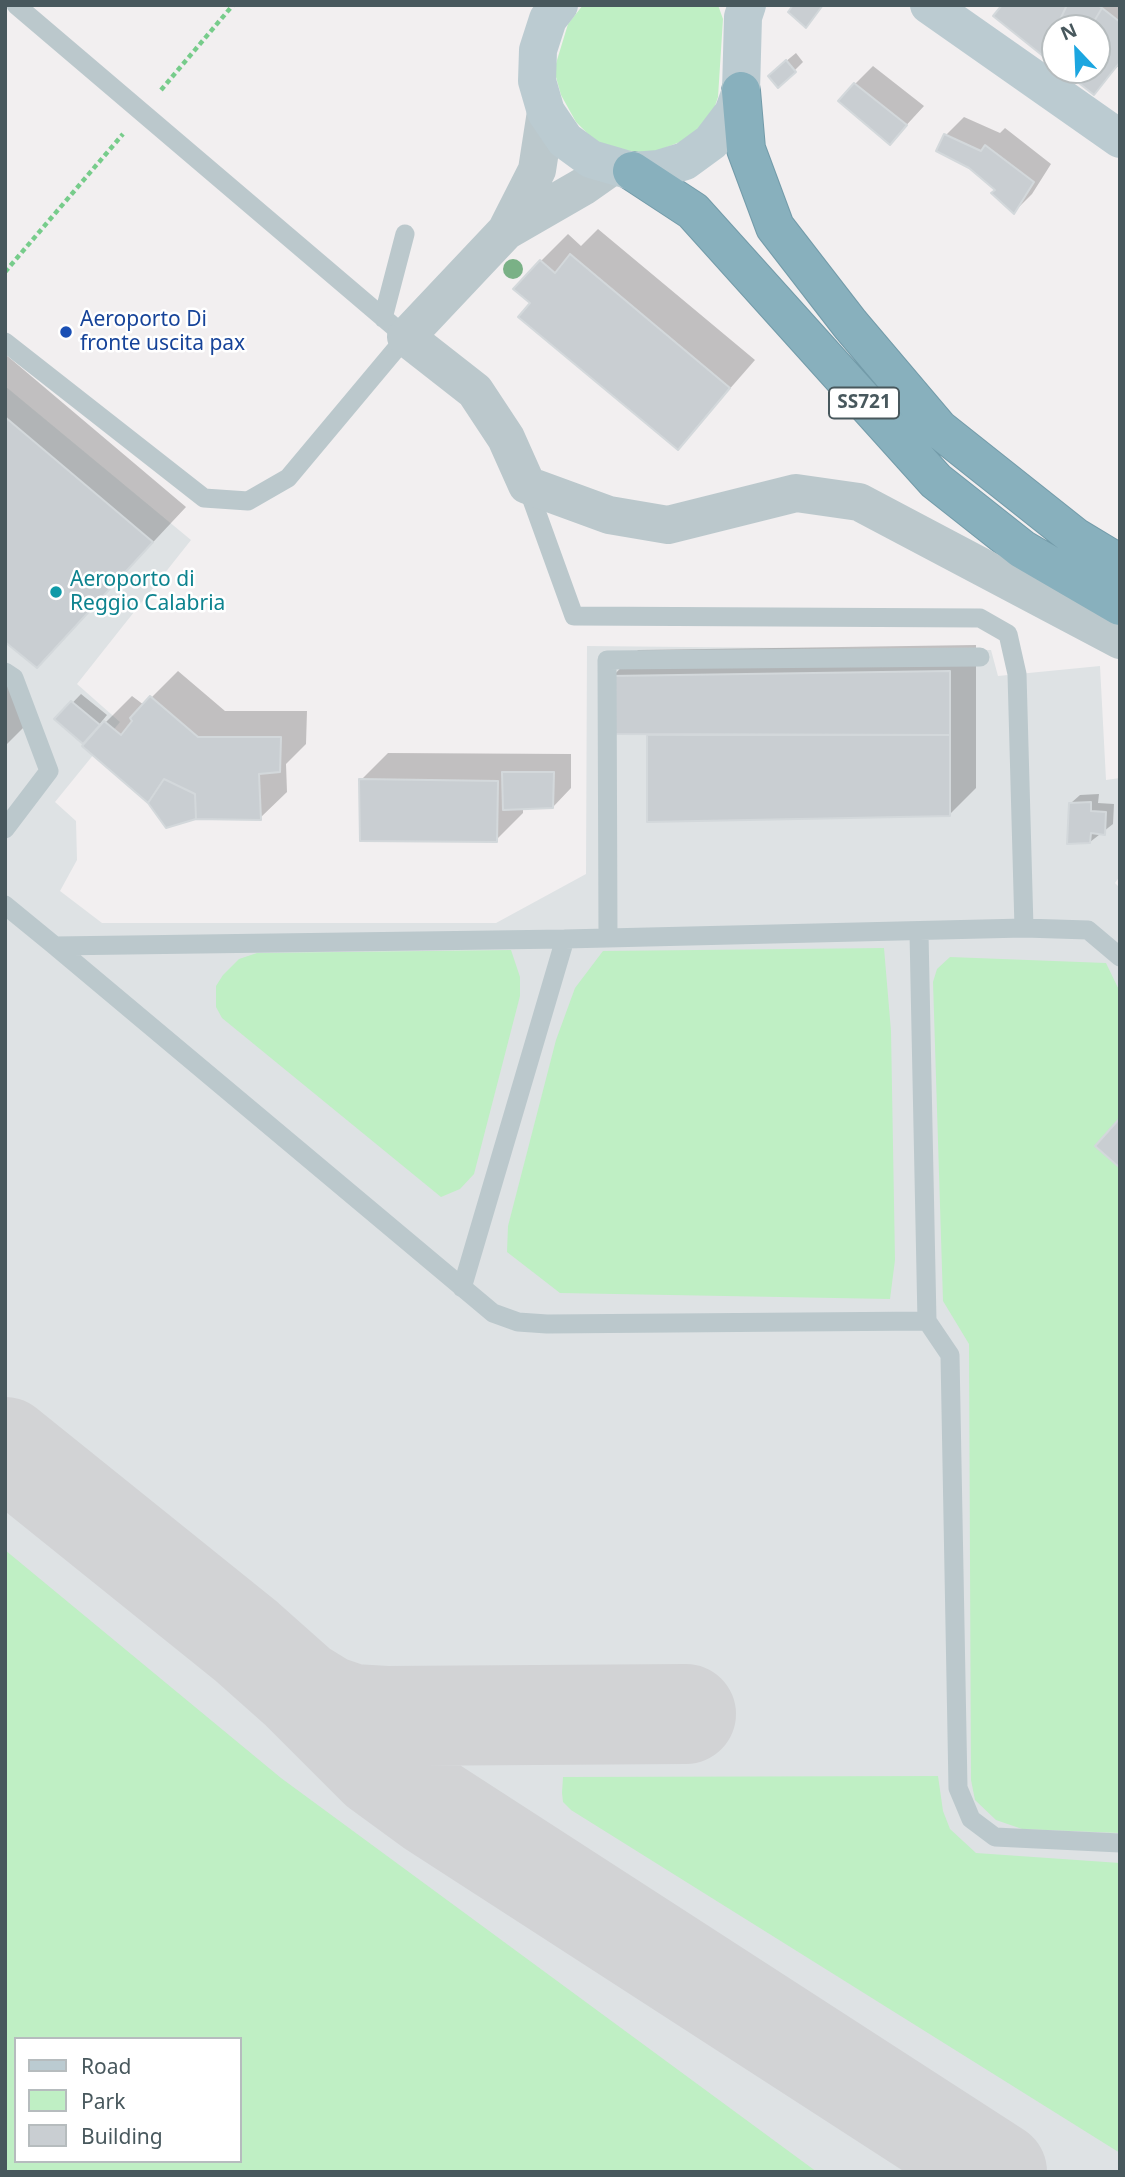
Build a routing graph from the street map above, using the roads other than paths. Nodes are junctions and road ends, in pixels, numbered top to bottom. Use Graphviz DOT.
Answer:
graph roads {
  1 [pos="16,5"];
  2 [pos="559,5"];
  3 [pos="743,9"];
  4 [pos="943,9"];
  5 [pos="741,91"];
  6 [pos="546,113"];
  7 [pos="1120,139"];
  8 [pos="622,169"];
  9 [pos="506,231"];
  10 [pos="405,234"];
  11 [pos="394,328"];
  12 [pos="5,342"];
  13 [pos="527,485"];
  14 [pos="1120,564"];
  15 [pos="1120,606"];
  16 [pos="1120,640"];
  17 [pos="980,657"];
  18 [pos="5,672"];
  19 [pos="5,829"];
  20 [pos="5,905"];
  21 [pos="1024,928"];
  22 [pos="919,933"];
  23 [pos="608,938"];
  24 [pos="565,939"];
  25 [pos="55,946"];
  26 [pos="1120,957"];
  27 [pos="462,1288"];
  28 [pos="927,1321"];
  29 [pos="1120,1843"];
  1 -- 11 [label="lane"];
  2 -- 6 [label="main road"];
  3 -- 5 [label="main road"];
  4 -- 7 [label="main road"];
  5 -- 8 [label="main road"];
  5 -- 14 [label="highway, SS721"];
  6 -- 8 [label="main road"];
  6 -- 9 [label="street"];
  8 -- 9 [label="street"];
  8 -- 15 [label="highway, SS721"];
  9 -- 11 [label="street"];
  10 -- 11 [label="lane"];
  11 -- 12 [label="lane"];
  11 -- 13 [label="street"];
  13 -- 16 [label="street"];
  13 -- 21 [label="lane"];
  17 -- 23 [label="lane"];
  18 -- 19 [label="lane"];
  20 -- 25 [label="lane"];
  21 -- 22 [label="lane"];
  21 -- 26 [label="lane"];
  22 -- 23 [label="lane"];
  22 -- 28 [label="lane"];
  23 -- 24 [label="lane"];
  24 -- 25 [label="lane"];
  24 -- 27 [label="lane"];
  25 -- 27 [label="lane"];
  27 -- 28 [label="lane"];
  28 -- 29 [label="lane"];
}
